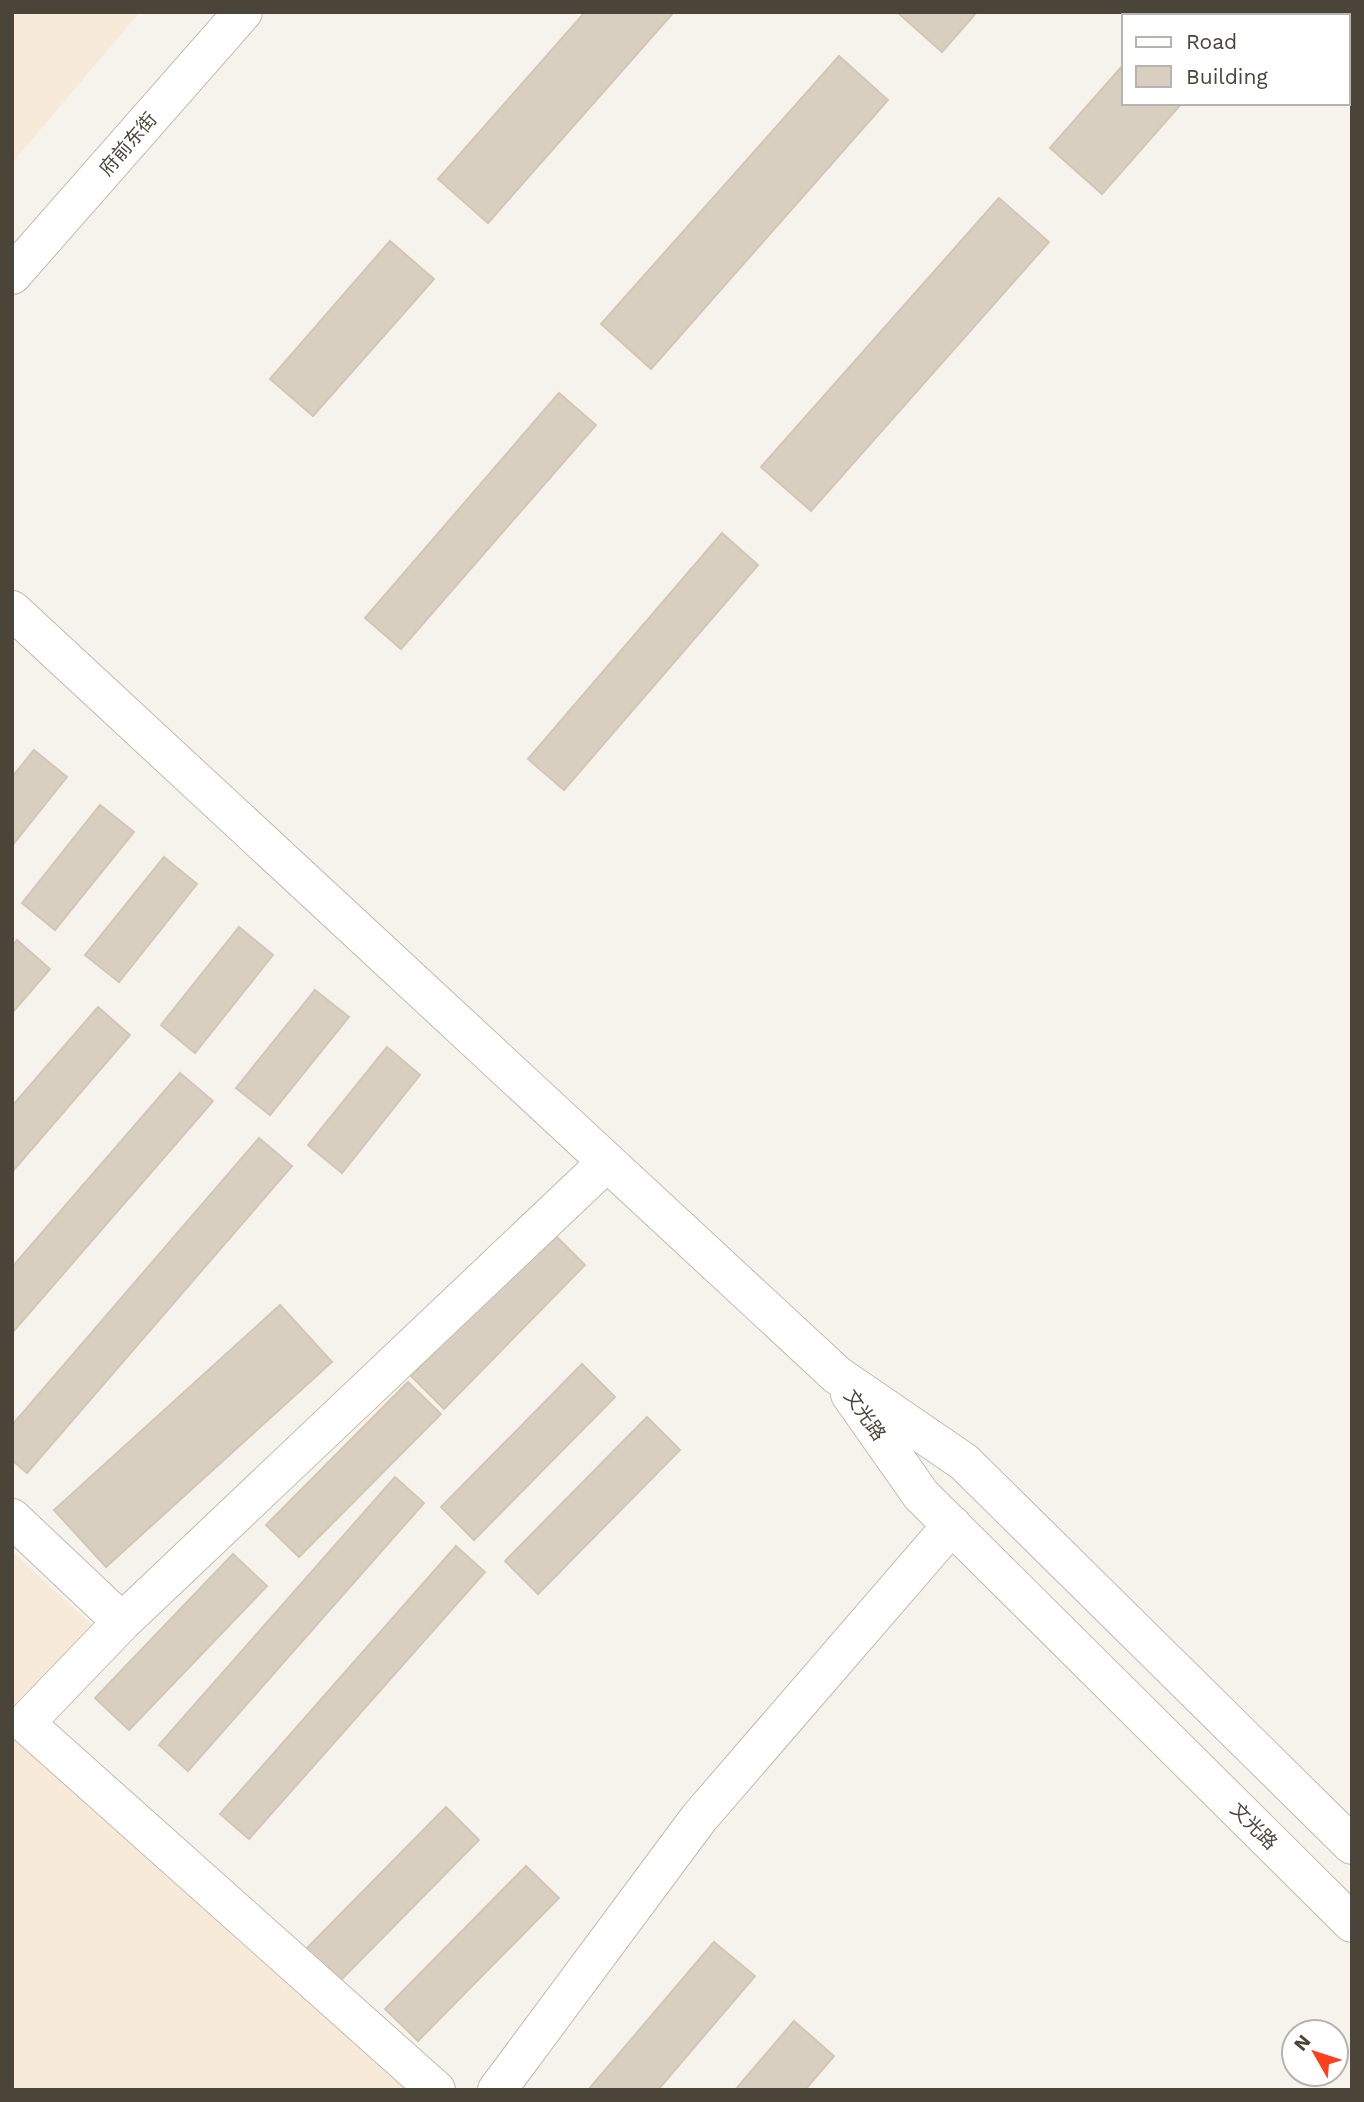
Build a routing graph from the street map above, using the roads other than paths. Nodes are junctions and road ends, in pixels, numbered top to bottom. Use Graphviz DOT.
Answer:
graph roads {
  1 [pos="243,12"];
  2 [pos="12,275"];
  3 [pos="12,610"];
  4 [pos="607,1162"];
  5 [pos="837,1375"];
  6 [pos="12,1518"];
  7 [pos="953,1525"];
  8 [pos="122,1622"];
  9 [pos="1352,1844"];
  10 [pos="1352,1923"];
  11 [pos="436,2090"];
  12 [pos="497,2090"];
  1 -- 2 [label="street, 府前东街"];
  3 -- 4 [label="street"];
  4 -- 5 [label="street"];
  4 -- 8 [label="street"];
  5 -- 7 [label="street, 文光路"];
  5 -- 9 [label="street, 文光路"];
  6 -- 8 [label="street"];
  7 -- 10 [label="street, 文光路"];
  7 -- 12 [label="street"];
  8 -- 11 [label="street"];
}
